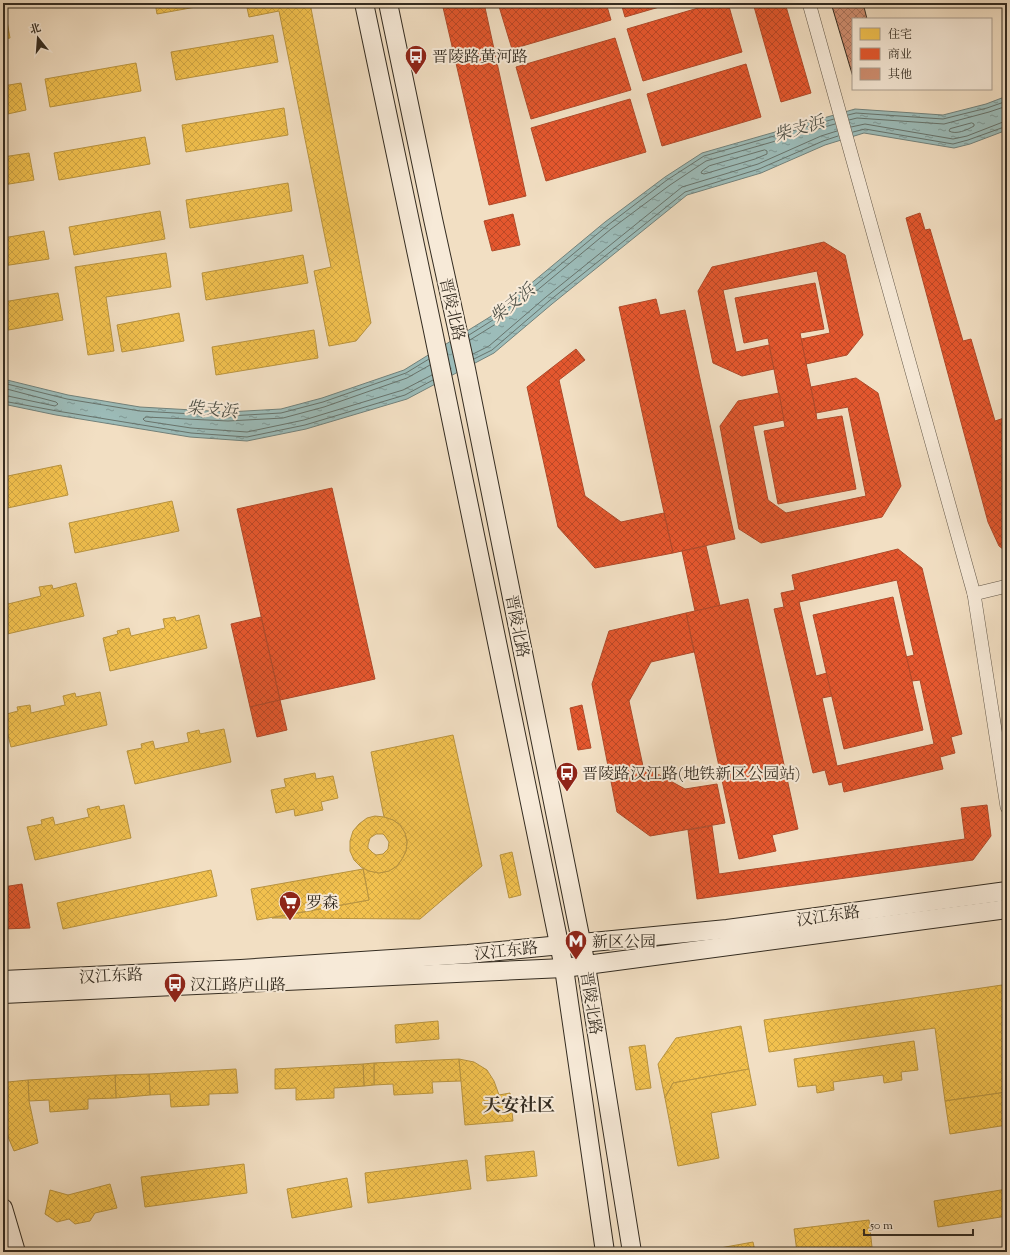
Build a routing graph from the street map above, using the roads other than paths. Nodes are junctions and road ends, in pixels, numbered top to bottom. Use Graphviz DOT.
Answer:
graph roads {
  1 [pos="364,3"];
  2 [pos="388,3"];
  3 [pos="809,3"];
  4 [pos="1007,586"];
  5 [pos="974,594"];
  6 [pos="1007,807"];
  7 [pos="1007,891"];
  8 [pos="1007,909"];
  9 [pos="581,943"];
  10 [pos="559,945"];
  11 [pos="586,966"];
  12 [pos="564,968"];
  13 [pos="3,980"];
  14 [pos="3,994"];
  15 [pos="3,1208"];
  16 [pos="16,1252"];
  17 [pos="605,1252"];
  18 [pos="632,1252"];
  1 -- 10 [label="main road, 晋陵北路"];
  2 -- 9 [label="main road, 晋陵北路"];
  3 -- 5 [label="street"];
  4 -- 5 [label="street"];
  5 -- 6 [label="street"];
  7 -- 9 [label="main road, 汉江东路"];
  8 -- 11 [label="main road, 汉江东路"];
  9 -- 10 [label="main road, 汉江东路"];
  9 -- 11 [label="main road, 晋陵北路"];
  10 -- 12 [label="main road, 晋陵北路"];
  10 -- 13 [label="main road, 汉江东路"];
  11 -- 12 [label="main road, 汉江东路"];
  11 -- 18 [label="main road, 晋陵北路"];
  12 -- 14 [label="main road, 汉江东路"];
  12 -- 17 [label="main road, 晋陵北路"];
  15 -- 16 [label="main road"];
}
